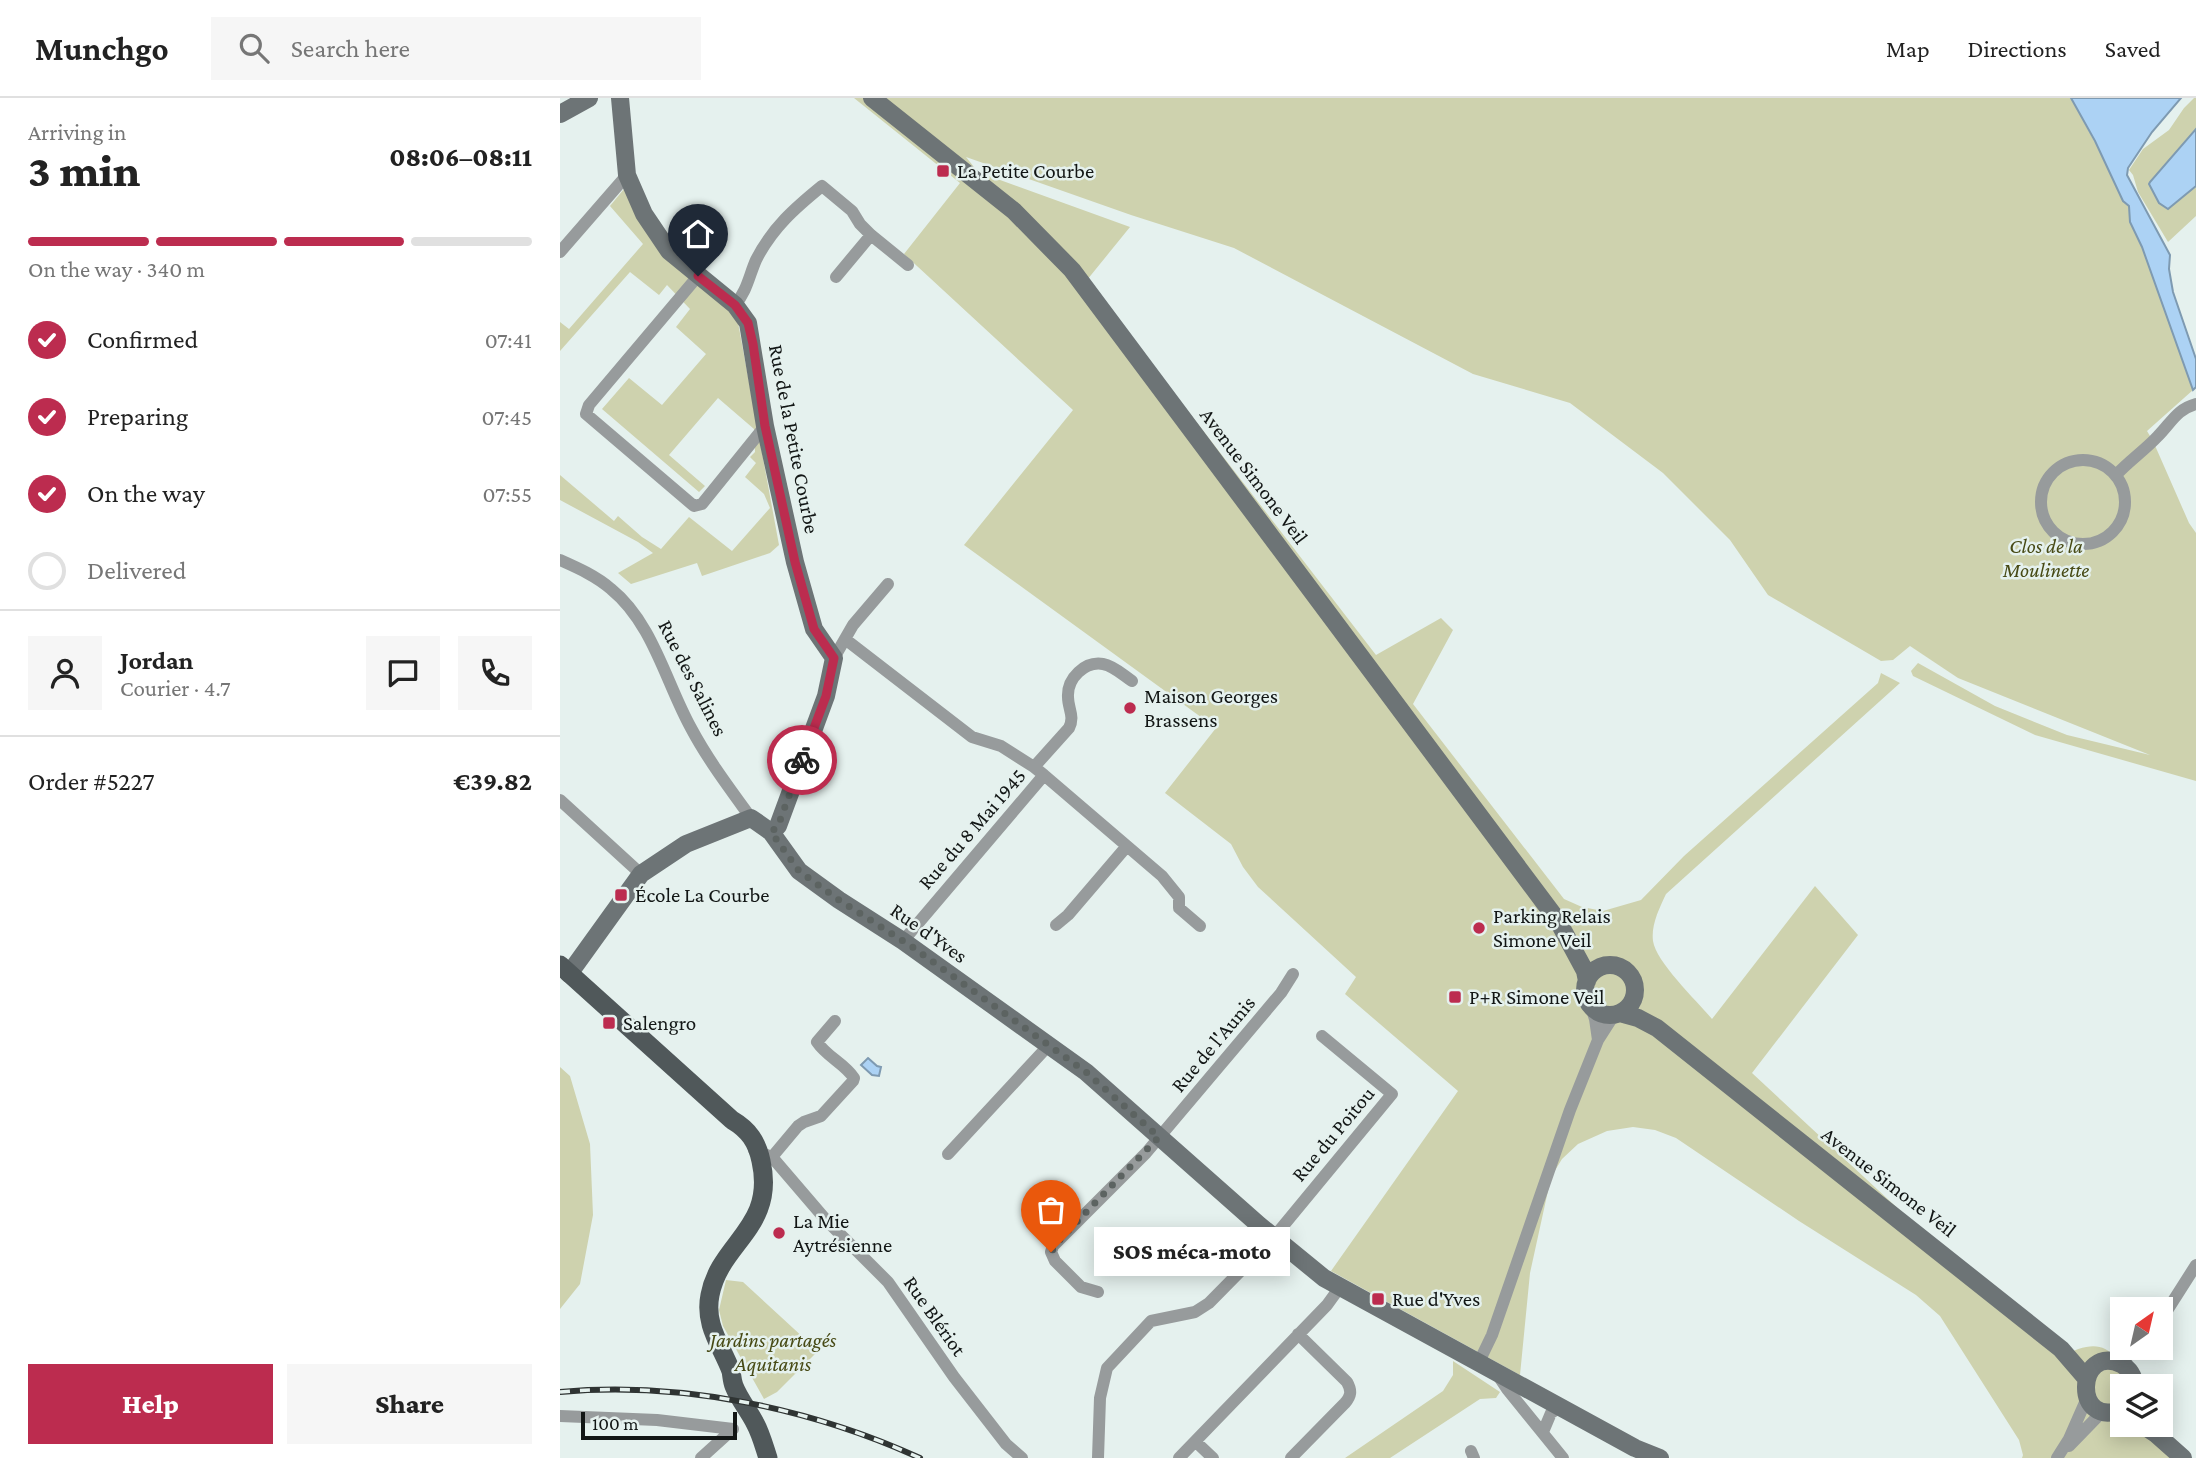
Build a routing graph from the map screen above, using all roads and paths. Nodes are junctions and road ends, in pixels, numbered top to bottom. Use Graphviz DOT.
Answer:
graph roads {
  1 [pos="566,98"];
  2 [pos="589,98"];
  3 [pos="620,98"];
  4 [pos="872,98"];
  5 [pos="560,101"];
  6 [pos="560,114"];
  7 [pos="626,175"];
  8 [pos="871,235"];
  9 [pos="560,252"];
  10 [pos="908,265"];
  11 [pos="698,276"];
  12 [pos="836,277"];
  13 [pos="735,305"];
  14 [pos="2196,404"];
  15 [pos="765,426"];
  16 [pos="2116,475"];
  17 [pos="560,560"];
  18 [pos="888,584"];
  19 [pos="845,639"];
  20 [pos="834,658"];
  21 [pos="1132,681"];
  22 [pos="1039,771"];
  23 [pos="560,800"];
  24 [pos="751,818"];
  25 [pos="771,832"];
  26 [pos="1127,846"];
  27 [pos="641,874"];
  28 [pos="1558,921"];
  29 [pos="1056,925"];
  30 [pos="1200,926"];
  31 [pos="903,941"];
  32 [pos="1607,965"];
  33 [pos="565,969"];
  34 [pos="1293,974"];
  35 [pos="1587,981"];
  36 [pos="1636,995"];
  37 [pos="1591,1007"];
  38 [pos="1617,1014"];
  39 [pos="835,1021"];
  40 [pos="1657,1028"];
  41 [pos="1322,1037"];
  42 [pos="1598,1040"];
  43 [pos="1049,1045"];
  44 [pos="1159,1137"];
  45 [pos="759,1152"];
  46 [pos="948,1154"];
  47 [pos="1274,1237"];
  48 [pos="2196,1265"];
  49 [pos="1340,1287"];
  50 [pos="1098,1292"];
  51 [pos="2174,1300"];
  52 [pos="1298,1334"];
  53 [pos="2061,1349"];
  54 [pos="2118,1360"];
  55 [pos="1479,1362"];
  56 [pos="2106,1363"];
  57 [pos="1497,1373"];
  58 [pos="2130,1374"];
  59 [pos="2086,1378"];
  60 [pos="2087,1398"];
  61 [pos="1552,1403"];
  62 [pos="2110,1409"];
  63 [pos="560,1416"];
  64 [pos="2110,1416"];
  65 [pos="1531,1420"];
  66 [pos="1543,1432"];
  67 [pos="2159,1437"];
  68 [pos="1196,1442"];
  69 [pos="765,1449"];
  70 [pos="2059,1456"];
  71 [pos="1562,1457"];
  72 [pos="701,1458"];
  73 [pos="777,1458"];
  74 [pos="1022,1458"];
  75 [pos="1098,1458"];
  76 [pos="1180,1458"];
  77 [pos="1213,1458"];
  78 [pos="1291,1458"];
  79 [pos="1660,1458"];
  80 [pos="2183,1458"];
  1 -- 5 [label="main road"];
  2 -- 6 [label="main road"];
  3 -- 7 [label="main road"];
  4 -- 28 [label="main road, Avenue Simone Veil"];
  7 -- 9 [label="street"];
  7 -- 11 [label="main road"];
  8 -- 10 [label="street"];
  8 -- 12 [label="street"];
  8 -- 13 [label="street"];
  11 -- 13 [label="main road"];
  11 -- 15 [label="street"];
  13 -- 15 [label="main road, Rue de la Petite Courbe"];
  14 -- 16 [label="street"];
  15 -- 20 [label="main road, Rue de la Petite Courbe"];
  16 -- 16 [label="street"];
  17 -- 24 [label="street, Rue des Salines"];
  18 -- 19 [label="street"];
  19 -- 20 [label="street"];
  19 -- 22 [label="street, Rue du 8 Mai 1945"];
  20 -- 25 [label="main road"];
  21 -- 22 [label="street, Rue du 8 Mai 1945"];
  22 -- 26 [label="street, Rue du 8 Mai 1945"];
  22 -- 31 [label="street, Rue du 8 Mai 1945"];
  23 -- 27 [label="street"];
  24 -- 25 [label="main road, Rue des Salines"];
  24 -- 27 [label="main road"];
  25 -- 31 [label="main road, Rue d'Yves"];
  26 -- 29 [label="street"];
  26 -- 30 [label="street, Rue du 8 Mai 1945"];
  27 -- 33 [label="main road"];
  28 -- 32 [label="main road"];
  28 -- 35 [label="main road"];
  31 -- 43 [label="main road, Rue d'Yves"];
  32 -- 35 [label="main road"];
  32 -- 36 [label="main road"];
  33 -- 45 [label="main road"];
  34 -- 44 [label="street, Rue de l'Aunis"];
  35 -- 37 [label="main road"];
  36 -- 38 [label="main road"];
  36 -- 40 [label="main road"];
  37 -- 38 [label="main road"];
  37 -- 42 [label="street"];
  38 -- 40 [label="main road"];
  38 -- 42 [label="street"];
  39 -- 45 [label="street"];
  40 -- 53 [label="main road, Avenue Simone Veil"];
  41 -- 47 [label="street, Rue du Poitou"];
  42 -- 55 [label="street"];
  43 -- 44 [label="main road, Rue d'Yves"];
  43 -- 46 [label="street"];
  44 -- 47 [label="main road, Rue d'Yves"];
  44 -- 50 [label="street, Rue de l'Aunis"];
  45 -- 69 [label="main road"];
  45 -- 74 [label="street, Rue Blériot"];
  47 -- 49 [label="main road, Rue d'Yves"];
  47 -- 75 [label="street"];
  48 -- 51 [label="street"];
  49 -- 52 [label="street"];
  49 -- 55 [label="main road, Rue d'Yves"];
  52 -- 68 [label="street"];
  52 -- 78 [label="street"];
  53 -- 56 [label="main road"];
  53 -- 59 [label="main road, Avenue Simone Veil"];
  54 -- 56 [label="street"];
  55 -- 57 [label="main road, Rue d'Yves"];
  56 -- 58 [label="main road"];
  56 -- 59 [label="main road"];
  57 -- 61 [label="main road, Rue d'Yves"];
  57 -- 65 [label="street"];
  59 -- 60 [label="main road"];
  60 -- 62 [label="main road"];
  60 -- 70 [label="street"];
  61 -- 65 [label="street"];
  61 -- 66 [label="street"];
  61 -- 79 [label="main road, Rue d'Yves"];
  63 -- 72 [label="street"];
  64 -- 70 [label="street"];
  65 -- 66 [label="street"];
  66 -- 71 [label="street"];
  67 -- 80 [label="main road"];
  68 -- 76 [label="street"];
  68 -- 77 [label="street"];
  69 -- 73 [label="main road"];
}
